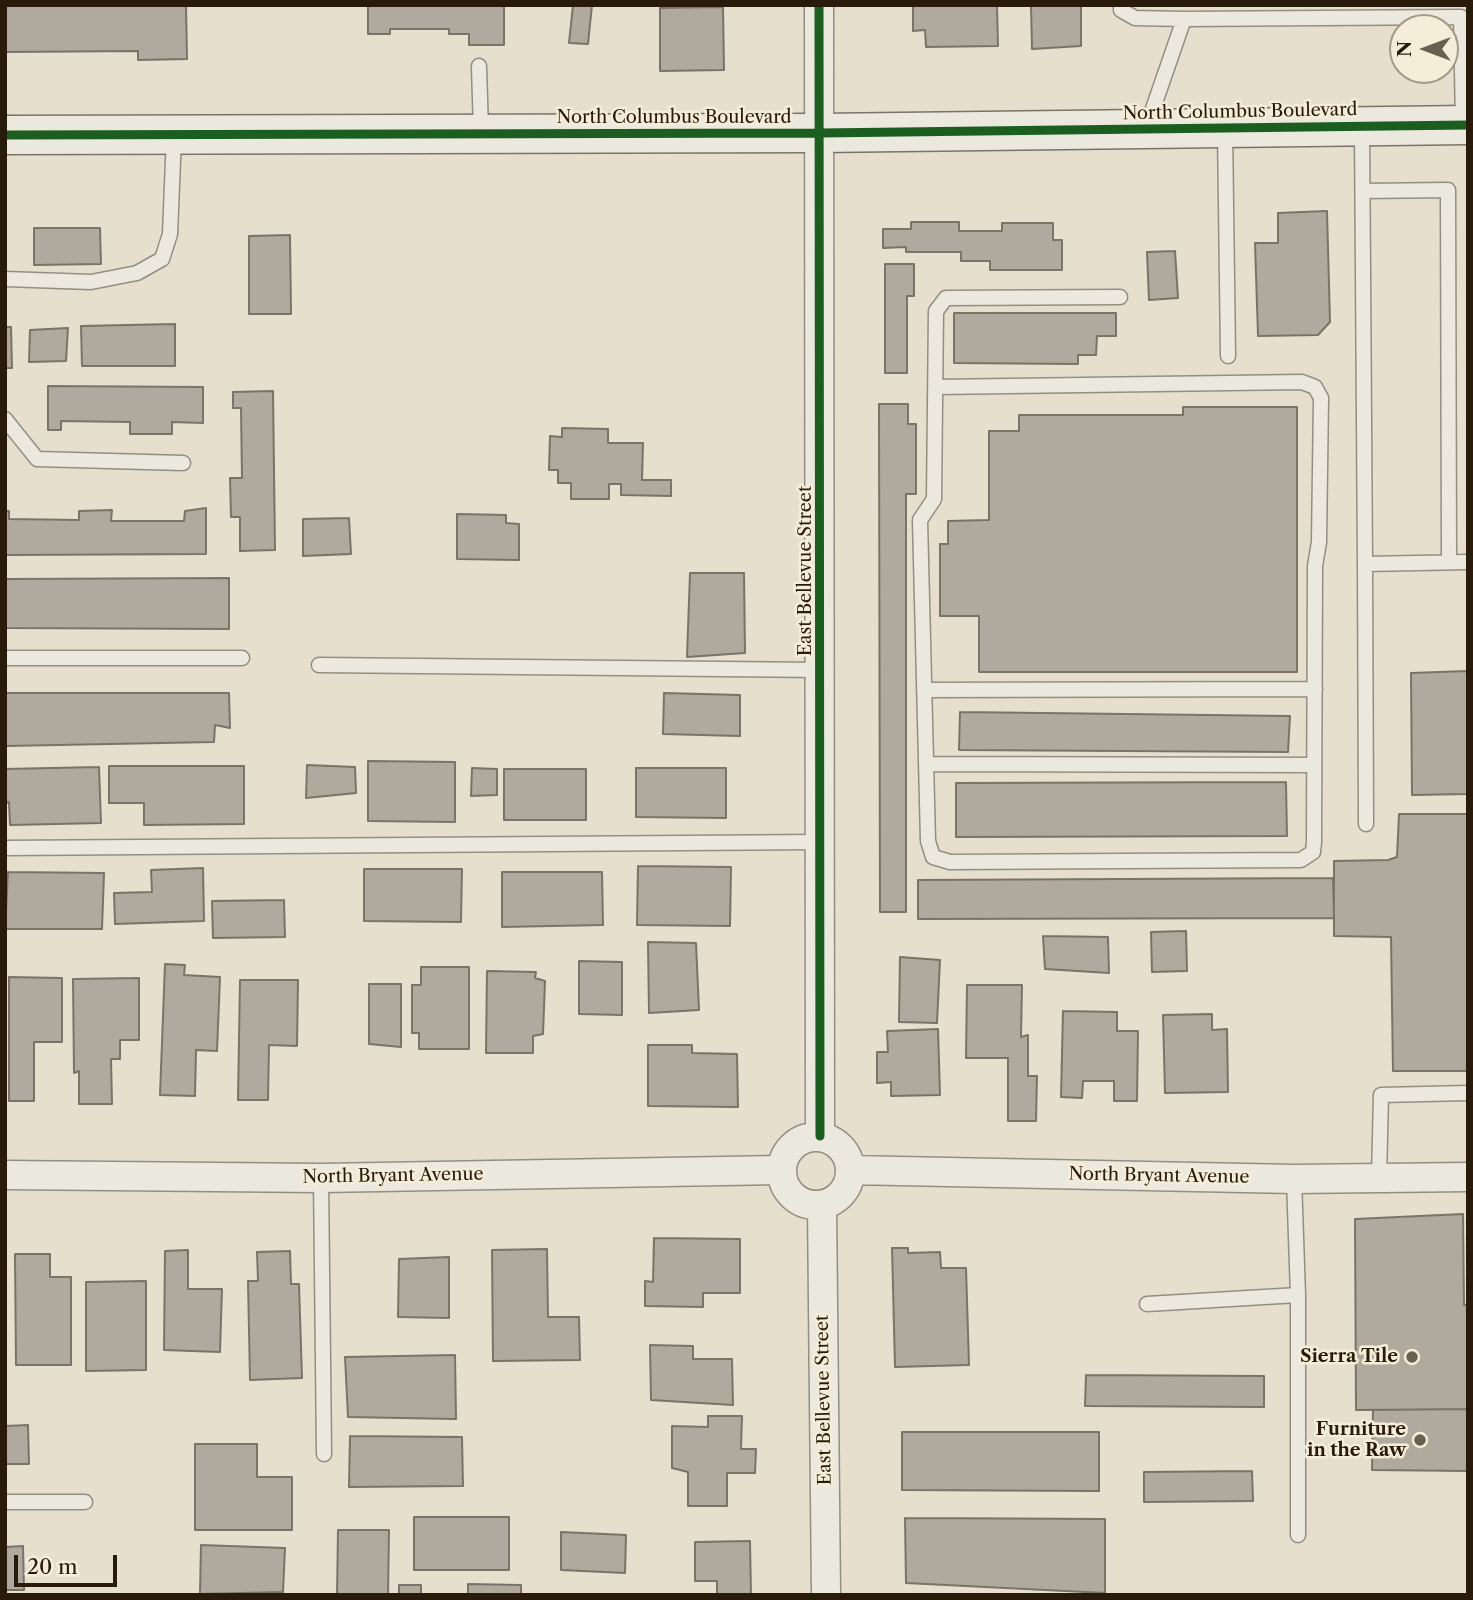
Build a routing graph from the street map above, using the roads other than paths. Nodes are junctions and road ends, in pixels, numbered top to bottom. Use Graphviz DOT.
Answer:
graph roads {
  1 [pos="819,5"];
  2 [pos="1121,5"];
  3 [pos="1461,11"];
  4 [pos="1184,19"];
  5 [pos="479,66"];
  6 [pos="1465,125"];
  7 [pos="1362,126"];
  8 [pos="1225,128"];
  9 [pos="1145,131"];
  10 [pos="820,133"];
  11 [pos="481,134"];
  12 [pos="5,135"];
  13 [pos="174,135"];
  14 [pos="1363,191"];
  15 [pos="5,279"];
  16 [pos="1119,297"];
  17 [pos="1228,356"];
  18 [pos="936,387"];
  19 [pos="5,419"];
  20 [pos="183,463"];
  21 [pos="1449,562"];
  22 [pos="1468,562"];
  23 [pos="1365,564"];
  24 [pos="5,658"];
  25 [pos="242,658"];
  26 [pos="319,665"];
  27 [pos="822,670"];
  28 [pos="1315,689"];
  29 [pos="924,690"];
  30 [pos="926,764"];
  31 [pos="1314,765"];
  32 [pos="1366,824"];
  33 [pos="819,842"];
  34 [pos="5,848"];
  35 [pos="1468,1093"];
  36 [pos="821,1136"];
  37 [pos="781,1170"];
  38 [pos="850,1170"];
  39 [pos="5,1175"];
  40 [pos="1468,1177"];
  41 [pos="321,1178"];
  42 [pos="1379,1178"];
  43 [pos="1294,1179"];
  44 [pos="822,1205"];
  45 [pos="1298,1295"];
  46 [pos="1147,1304"];
  47 [pos="324,1454"];
  48 [pos="5,1502"];
  49 [pos="85,1502"];
  50 [pos="1298,1535"];
  51 [pos="826,1595"];
  1 -- 10 [label="street, East Bellevue Street"];
  2 -- 4 [label="lane"];
  3 -- 4 [label="lane"];
  3 -- 6 [label="lane"];
  4 -- 9 [label="lane"];
  5 -- 11 [label="lane"];
  6 -- 7 [label="street, North Columbus Boulevard"];
  7 -- 8 [label="street, North Columbus Boulevard"];
  7 -- 14 [label="lane"];
  8 -- 9 [label="street, North Columbus Boulevard"];
  8 -- 17 [label="lane"];
  9 -- 10 [label="street, North Columbus Boulevard"];
  10 -- 11 [label="street, North Columbus Boulevard"];
  10 -- 27 [label="street, East Bellevue Street"];
  11 -- 13 [label="street, North Columbus Boulevard"];
  12 -- 13 [label="street, North Columbus Boulevard"];
  13 -- 15 [label="lane"];
  14 -- 21 [label="lane"];
  14 -- 23 [label="lane"];
  16 -- 18 [label="lane"];
  18 -- 28 [label="lane"];
  18 -- 29 [label="lane"];
  19 -- 20 [label="lane"];
  21 -- 22 [label="lane"];
  21 -- 23 [label="lane"];
  23 -- 32 [label="lane"];
  24 -- 25 [label="lane"];
  26 -- 27 [label="lane"];
  27 -- 33 [label="street, East Bellevue Street"];
  28 -- 29 [label="lane"];
  28 -- 31 [label="lane"];
  29 -- 30 [label="lane"];
  30 -- 31 [label="lane"];
  30 -- 31 [label="lane"];
  33 -- 34 [label="lane"];
  33 -- 36 [label="street, East Bellevue Street"];
  35 -- 42 [label="lane"];
  36 -- 37 [label="street"];
  36 -- 38 [label="street"];
  37 -- 41 [label="street, North Bryant Avenue"];
  37 -- 44 [label="street"];
  38 -- 43 [label="street, North Bryant Avenue"];
  38 -- 44 [label="street"];
  39 -- 41 [label="street, North Bryant Avenue"];
  40 -- 42 [label="street, North Bryant Avenue"];
  41 -- 47 [label="lane"];
  42 -- 43 [label="street, North Bryant Avenue"];
  43 -- 45 [label="lane"];
  44 -- 51 [label="street, East Bellevue Street"];
  45 -- 46 [label="lane"];
  45 -- 50 [label="lane"];
  48 -- 49 [label="lane"];
}
